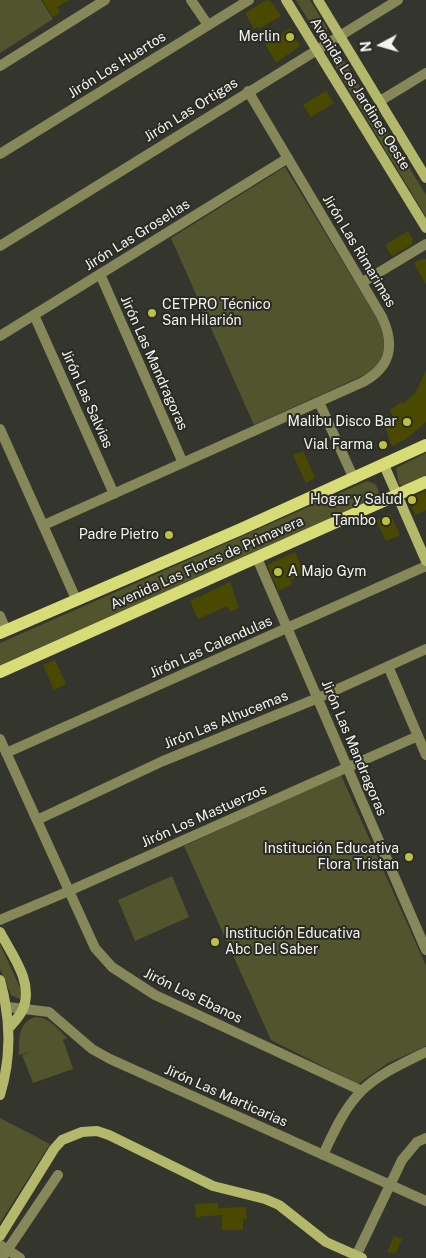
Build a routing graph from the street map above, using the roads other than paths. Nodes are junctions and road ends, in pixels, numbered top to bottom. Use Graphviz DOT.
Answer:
graph roads {
  1 [pos="105,0"];
  2 [pos="191,0"];
  3 [pos="249,0"];
  4 [pos="286,0"];
  5 [pos="318,0"];
  6 [pos="398,0"];
  7 [pos="208,25"];
  8 [pos="340,36"];
  9 [pos="316,50"];
  10 [pos="0,66"];
  11 [pos="426,73"];
  12 [pos="248,91"];
  13 [pos="380,101"];
  14 [pos="0,154"];
  15 [pos="288,158"];
  16 [pos="426,178"];
  17 [pos="426,228"];
  18 [pos="426,244"];
  19 [pos="0,246"];
  20 [pos="100,274"];
  21 [pos="363,282"];
  22 [pos="34,315"];
  23 [pos="0,336"];
  24 [pos="319,402"];
  25 [pos="0,428"];
  26 [pos="426,445"];
  27 [pos="183,463"];
  28 [pos="384,465"];
  29 [pos="354,479"];
  30 [pos="426,482"];
  31 [pos="114,494"];
  32 [pos="397,495"];
  33 [pos="44,525"];
  34 [pos="257,558"];
  35 [pos="426,562"];
  36 [pos="426,566"];
  37 [pos="76,599"];
  38 [pos="0,616"];
  39 [pos="288,628"];
  40 [pos="3,631"];
  41 [pos="426,649"];
  42 [pos="388,666"];
  43 [pos="0,672"];
  44 [pos="318,698"];
  45 [pos="418,736"];
  46 [pos="0,739"];
  47 [pos="6,752"];
  48 [pos="426,755"];
  49 [pos="348,768"];
  50 [pos="37,820"];
  51 [pos="69,891"];
  52 [pos="0,920"];
  53 [pos="0,932"];
  54 [pos="426,950"];
  55 [pos="0,980"];
  56 [pos="8,1007"];
  57 [pos="23,1010"];
  58 [pos="9,1028"];
  59 [pos="426,1052"];
  60 [pos="360,1090"];
  61 [pos="0,1095"];
  62 [pos="426,1138"];
  63 [pos="323,1155"];
  64 [pos="58,1174"];
  65 [pos="392,1184"];
  66 [pos="426,1201"];
  67 [pos="0,1236"];
  68 [pos="3,1251"];
  69 [pos="359,1257"];
  70 [pos="20,1258"];
  1 -- 10 [label="street"];
  2 -- 7 [label="street"];
  3 -- 7 [label="street, Jirón Los Huertos"];
  4 -- 9 [label="street, Avenida Los Jardines Oeste"];
  5 -- 8 [label="street, Avenida Los Jardines Oeste"];
  6 -- 8 [label="street, Jirón Las Ortigas"];
  7 -- 14 [label="street, Jirón Los Huertos"];
  8 -- 9 [label="street, Jirón Las Ortigas"];
  8 -- 13 [label="street, Avenida Los Jardines Oeste"];
  9 -- 12 [label="street, Jirón Las Ortigas"];
  9 -- 17 [label="street, Avenida Los Jardines Oeste"];
  11 -- 13 [label="street"];
  12 -- 15 [label="street, Jirón Las Rimarimas"];
  12 -- 19 [label="street, Jirón Las Ortigas"];
  13 -- 16 [label="street, Avenida Los Jardines Oeste"];
  15 -- 20 [label="street, Jirón Las Grosellas"];
  15 -- 21 [label="street, Jirón Las Rimarimas"];
  18 -- 21 [label="street"];
  20 -- 22 [label="street, Jirón Las Grosellas"];
  20 -- 27 [label="street, Jirón Las Mandragoras"];
  21 -- 24 [label="street, Jirón Las Rimarimas"];
  22 -- 23 [label="street, Jirón Las Grosellas"];
  22 -- 31 [label="street, Jirón Las Salvias"];
  24 -- 27 [label="street, Jirón Las Rimarimas"];
  24 -- 29 [label="street"];
  25 -- 33 [label="street"];
  26 -- 28 [label="main road, Avenida Las Flores de Primavera"];
  27 -- 31 [label="street, Jirón Las Rimarimas"];
  28 -- 29 [label="main road, Avenida Las Flores de Primavera"];
  28 -- 32 [label="street"];
  29 -- 37 [label="main road, Avenida Las Flores de Primavera"];
  30 -- 32 [label="main road, Avenida Las Flores de Primavera"];
  31 -- 33 [label="street, Jirón Las Rimarimas"];
  32 -- 34 [label="main road, Avenida Las Flores de Primavera"];
  32 -- 35 [label="street"];
  33 -- 37 [label="street"];
  34 -- 39 [label="street, Jirón Las Mandragoras"];
  34 -- 43 [label="main road, Avenida Las Flores de Primavera"];
  36 -- 39 [label="street, Jirón Las Calendulas"];
  37 -- 40 [label="main road, Avenida Las Flores de Primavera"];
  38 -- 40 [label="street"];
  39 -- 44 [label="street, Jirón Las Mandragoras"];
  39 -- 47 [label="street, Jirón Las Calendulas"];
  41 -- 42 [label="street, Jirón Las Alhucemas"];
  42 -- 44 [label="street, Jirón Las Alhucemas"];
  42 -- 45 [label="street"];
  44 -- 49 [label="street, Jirón Las Mandragoras"];
  44 -- 50 [label="street, Jirón Las Alhucemas"];
  45 -- 48 [label="street"];
  45 -- 49 [label="street, Jirón Los Mastuerzos"];
  46 -- 47 [label="street, Jirón Los Ebanos"];
  47 -- 50 [label="street, Jirón Los Ebanos"];
  49 -- 51 [label="street, Jirón Los Mastuerzos"];
  49 -- 54 [label="street, Jirón Las Mandragoras"];
  50 -- 51 [label="street, Jirón Los Ebanos"];
  51 -- 52 [label="street, Jirón Los Mastuerzos"];
  51 -- 60 [label="street, Jirón Los Ebanos"];
  53 -- 57 [label="street"];
  55 -- 56 [label="street"];
  56 -- 57 [label="street, Jirón Las Marticarias"];
  56 -- 58 [label="street"];
  57 -- 58 [label="street"];
  57 -- 63 [label="street, Jirón Las Marticarias"];
  58 -- 61 [label="street"];
  59 -- 60 [label="street"];
  60 -- 63 [label="street"];
  62 -- 65 [label="street"];
  63 -- 65 [label="street, Jirón Las Marticarias"];
  64 -- 68 [label="street"];
  65 -- 66 [label="street, Jirón Las Marticarias"];
  65 -- 69 [label="street"];
  67 -- 69 [label="street"];
  68 -- 70 [label="street"];
}
